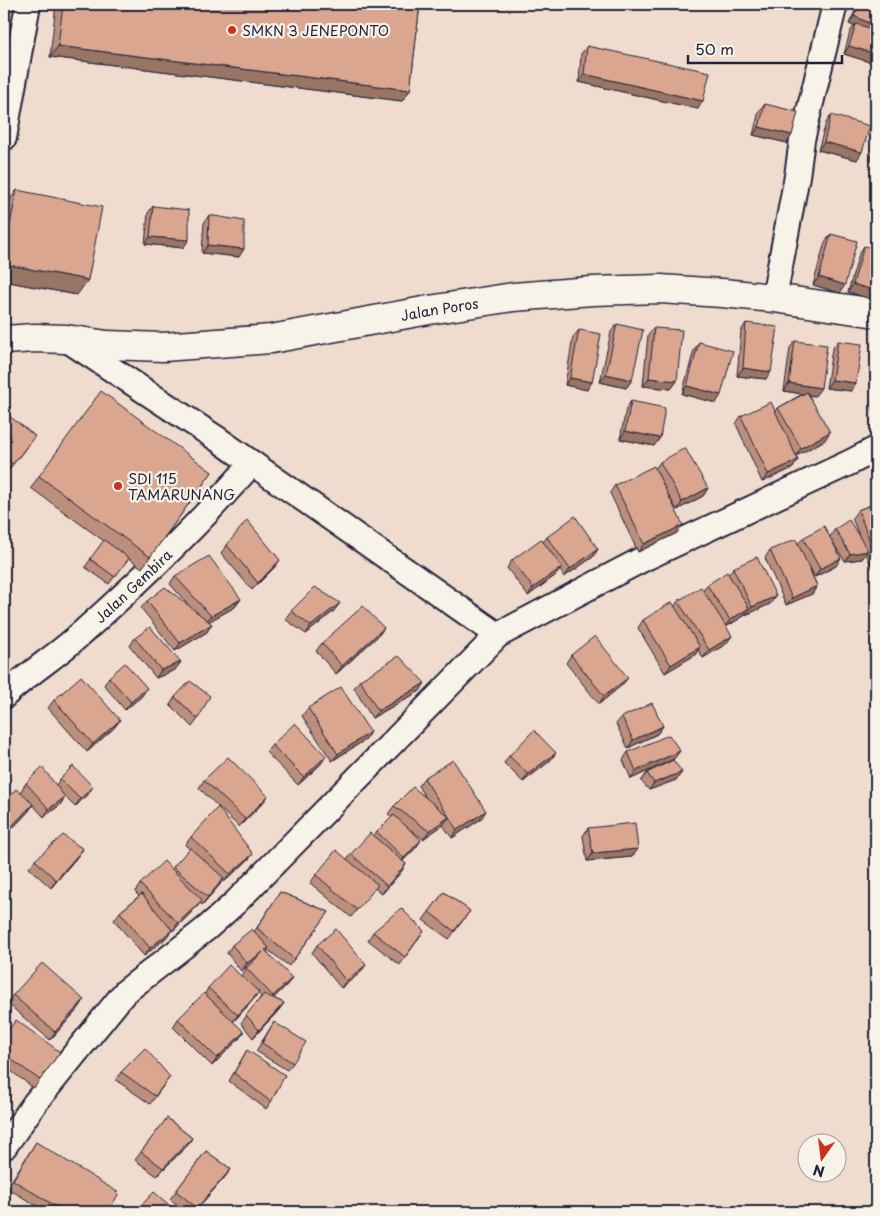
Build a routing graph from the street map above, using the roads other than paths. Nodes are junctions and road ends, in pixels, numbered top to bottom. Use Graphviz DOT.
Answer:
graph roads {
  1 [pos="28,4"];
  2 [pos="835,4"];
  3 [pos="4,138"];
  4 [pos="774,298"];
  5 [pos="876,313"];
  6 [pos="66,339"];
  7 [pos="4,340"];
  8 [pos="876,449"];
  9 [pos="252,462"];
  10 [pos="498,635"];
  11 [pos="4,696"];
  12 [pos="4,1147"];
  1 -- 3 [label="street"];
  2 -- 4 [label="street"];
  4 -- 5 [label="main road, Jalan Poros"];
  4 -- 6 [label="main road, Jalan Poros"];
  6 -- 7 [label="main road, Jalan Poros"];
  6 -- 9 [label="street"];
  8 -- 10 [label="street"];
  9 -- 10 [label="street"];
  9 -- 11 [label="street, Jalan Gembira"];
  10 -- 12 [label="street"];
}
